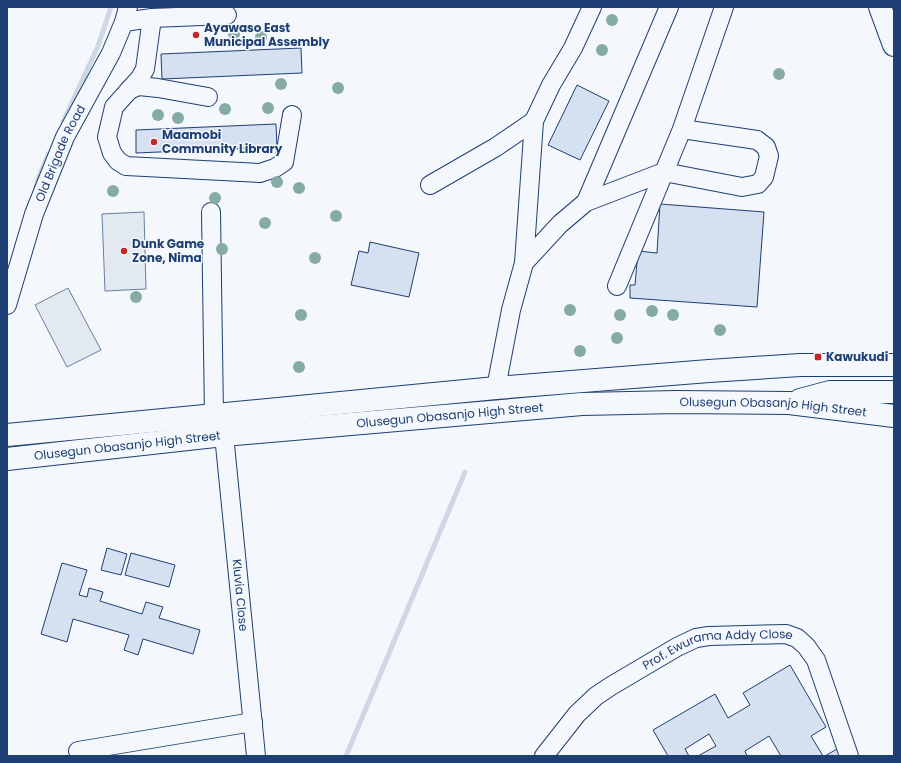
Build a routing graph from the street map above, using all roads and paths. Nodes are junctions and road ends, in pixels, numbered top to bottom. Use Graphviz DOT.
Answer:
graph roads {
  1 [pos="592,7"];
  2 [pos="669,7"];
  3 [pos="724,7"];
  4 [pos="880,7"];
  5 [pos="126,14"];
  6 [pos="227,15"];
  7 [pos="152,18"];
  8 [pos="894,45"];
  9 [pos="129,90"];
  10 [pos="89,94"];
  11 [pos="208,97"];
  12 [pos="114,107"];
  13 [pos="292,114"];
  14 [pos="534,121"];
  15 [pos="682,129"];
  16 [pos="664,172"];
  17 [pos="430,185"];
  18 [pos="586,202"];
  19 [pos="211,212"];
  20 [pos="524,263"];
  21 [pos="617,286"];
  22 [pos="7,305"];
  23 [pos="894,365"];
  24 [pos="496,388"];
  25 [pos="894,392"];
  26 [pos="789,403"];
  27 [pos="214,416"];
  28 [pos="894,416"];
  29 [pos="7,435"];
  30 [pos="224,435"];
  31 [pos="7,459"];
  32 [pos="253,722"];
  33 [pos="78,751"];
  34 [pos="256,756"];
  35 [pos="544,756"];
  36 [pos="849,756"];
  1 -- 14 [label="street"];
  2 -- 18 [label="street"];
  3 -- 15 [label="street"];
  4 -- 8 [label="main road"];
  5 -- 7 [label="street"];
  5 -- 10 [label="street, Old Brigade Road"];
  6 -- 7 [label="street"];
  7 -- 9 [label="street"];
  9 -- 11 [label="street"];
  9 -- 12 [label="street"];
  10 -- 12 [label="street"];
  10 -- 22 [label="street, Old Brigade Road"];
  12 -- 13 [label="street"];
  14 -- 17 [label="street"];
  14 -- 20 [label="street"];
  15 -- 16 [label="street"];
  15 -- 16 [label="street"];
  16 -- 18 [label="street"];
  16 -- 21 [label="street"];
  18 -- 20 [label="street"];
  19 -- 27 [label="street"];
  20 -- 24 [label="street"];
  23 -- 24 [label="main road, Olusegun Obasanjo High Street"];
  24 -- 27 [label="main road, Olusegun Obasanjo High Street"];
  25 -- 26 [label="main road"];
  26 -- 28 [label="main road, Olusegun Obasanjo High Street"];
  26 -- 30 [label="main road, Olusegun Obasanjo High Street"];
  27 -- 29 [label="main road, Olusegun Obasanjo High Street"];
  30 -- 31 [label="main road, Olusegun Obasanjo High Street"];
  30 -- 32 [label="street, Kluvia Close"];
  32 -- 33 [label="street"];
  32 -- 34 [label="street, Kluvia Close"];
  35 -- 36 [label="street, Prof. Ewurama Addy Close"];
}
